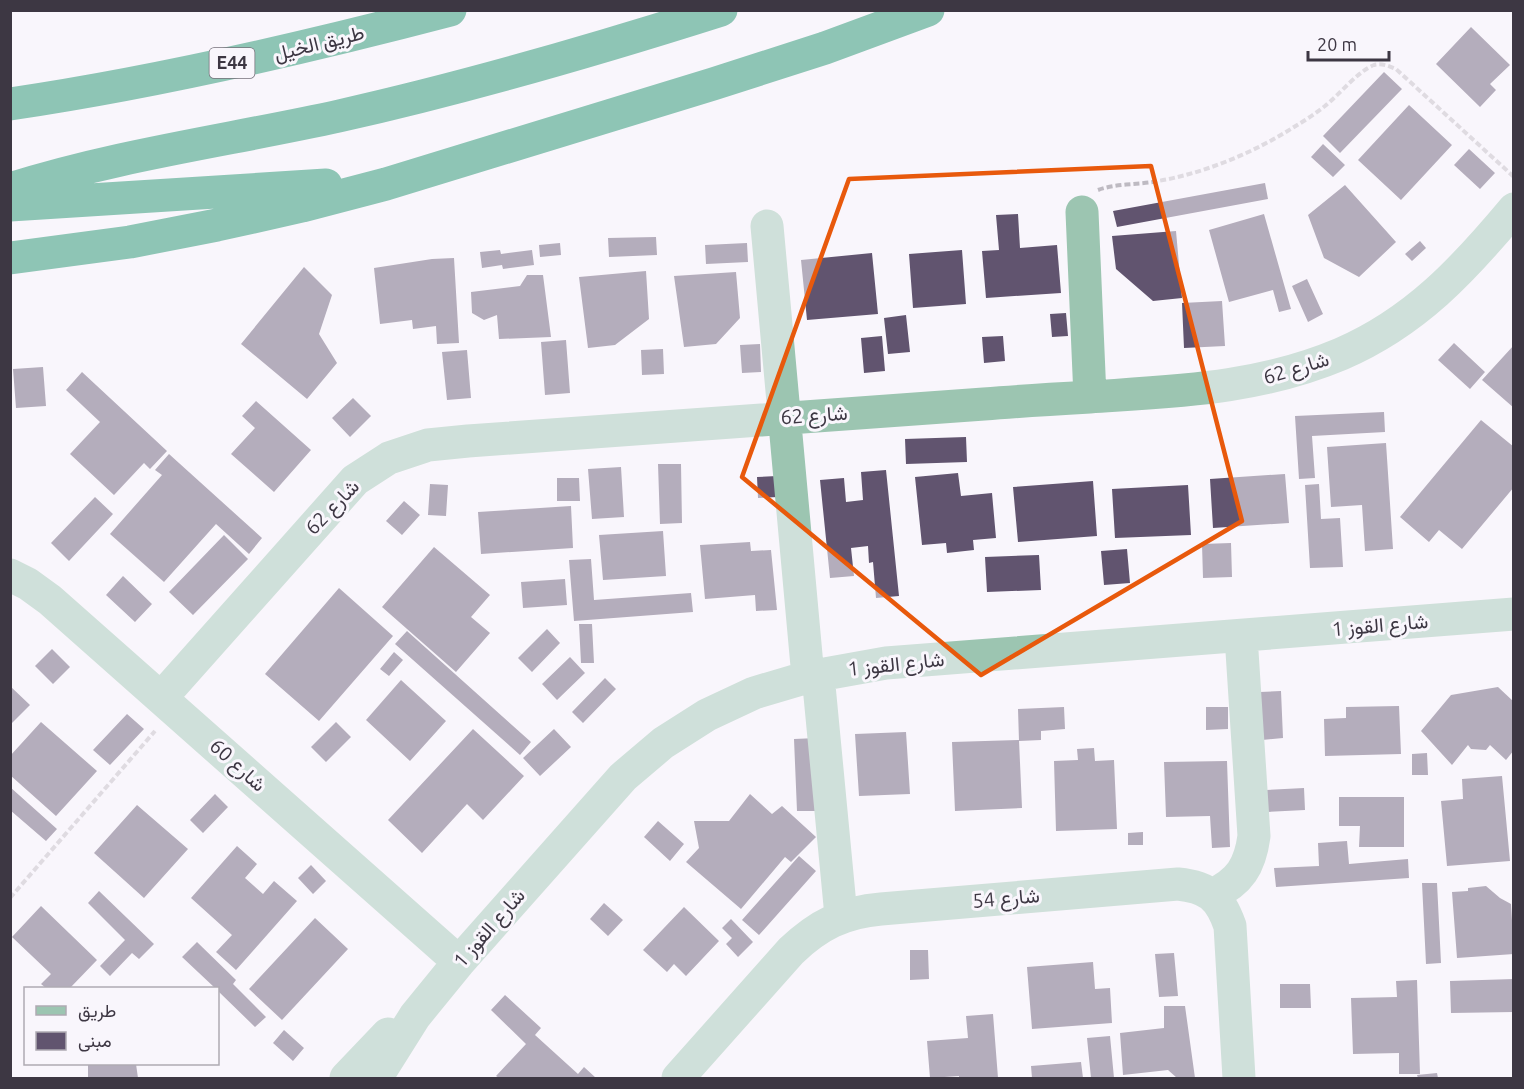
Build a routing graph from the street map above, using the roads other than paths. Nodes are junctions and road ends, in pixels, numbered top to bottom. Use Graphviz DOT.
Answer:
graph roads {
  1 [pos="450,10"];
  2 [pos="721,10"];
  3 [pos="928,10"];
  4 [pos="10,104"];
  5 [pos="387,184"];
  6 [pos="10,189"];
  7 [pos="10,205"];
  8 [pos="1514,209"];
  9 [pos="1082,212"];
  10 [pos="767,226"];
  11 [pos="10,258"];
  12 [pos="1090,396"];
  13 [pos="783,417"];
  14 [pos="10,575"];
  15 [pos="1514,614"];
  16 [pos="1241,636"];
  17 [pos="813,676"];
  18 [pos="168,704"];
  19 [pos="1212,895"];
  20 [pos="841,916"];
  21 [pos="459,962"];
  22 [pos="415,1016"];
  23 [pos="346,1078"];
  24 [pos="376,1078"];
  25 [pos="678,1078"];
  26 [pos="1239,1078"];
  1 -- 4 [label="highway, طريق الخيل / E44"];
  2 -- 6 [label="highway"];
  3 -- 5 [label="highway"];
  5 -- 7 [label="highway"];
  5 -- 11 [label="highway"];
  8 -- 12 [label="street, شارع 62"];
  9 -- 12 [label="street"];
  10 -- 13 [label="street"];
  12 -- 13 [label="street, شارع 62"];
  13 -- 17 [label="street"];
  13 -- 18 [label="street, شارع 62"];
  14 -- 18 [label="street, شارع 60"];
  15 -- 16 [label="street, شارع القوز 1"];
  16 -- 17 [label="street, شارع القوز 1"];
  16 -- 19 [label="street"];
  17 -- 20 [label="street"];
  17 -- 21 [label="street, شارع القوز 1"];
  18 -- 21 [label="street, شارع 60"];
  19 -- 20 [label="street, شارع 54"];
  19 -- 26 [label="street"];
  20 -- 25 [label="street, شارع 54"];
  21 -- 22 [label="street, شارع القوز 1"];
  22 -- 23 [label="street, شارع القوز 1"];
  22 -- 24 [label="street, شارع القوز 1"];
}
